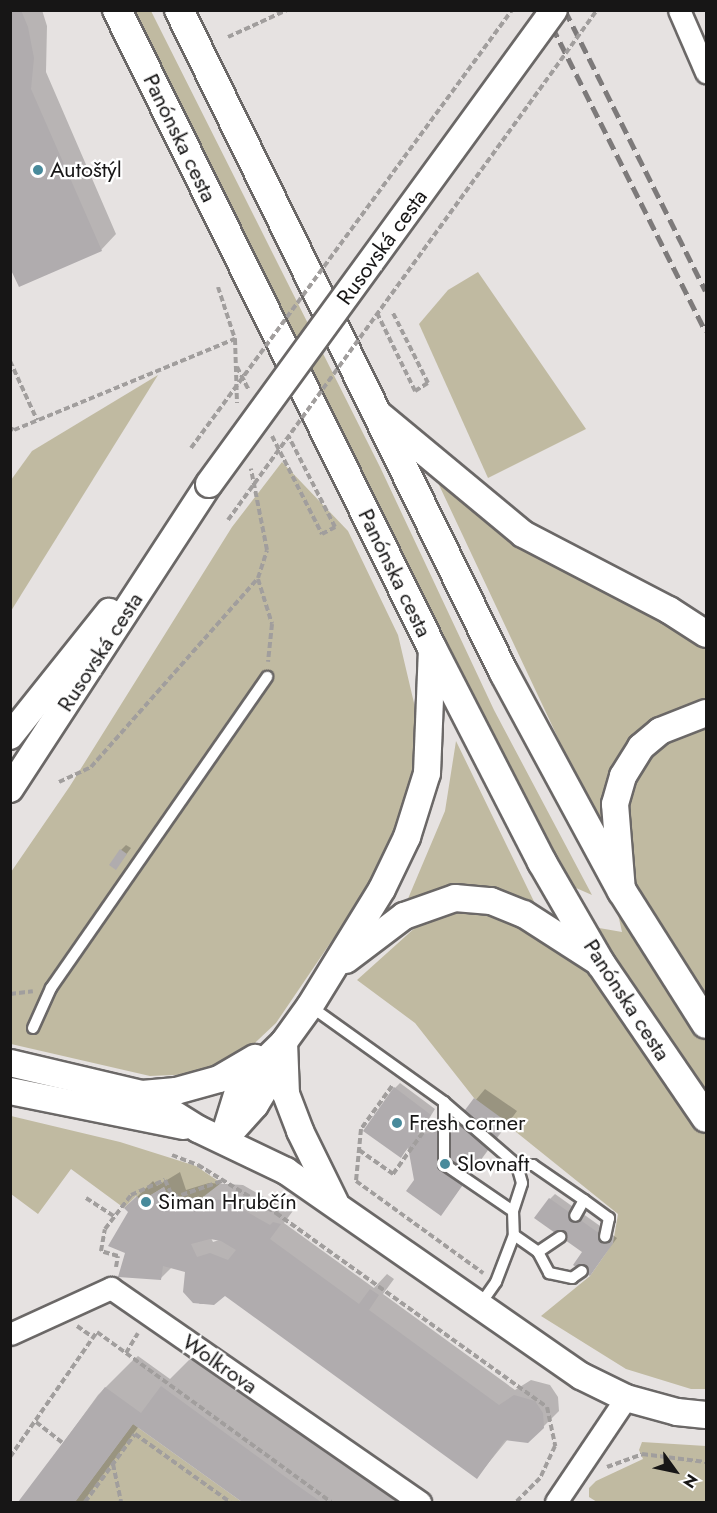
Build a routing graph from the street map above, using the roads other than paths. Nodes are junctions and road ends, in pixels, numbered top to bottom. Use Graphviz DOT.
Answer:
graph roads {
  1 [pos="117,10"];
  2 [pos="180,10"];
  3 [pos="554,10"];
  4 [pos="679,10"];
  5 [pos="704,54"];
  6 [pos="375,411"];
  7 [pos="209,484"];
  8 [pos="706,633"];
  9 [pos="432,648"];
  10 [pos="267,677"];
  11 [pos="706,713"];
  12 [pos="10,736"];
  13 [pos="10,789"];
  14 [pos="622,891"];
  15 [pos="601,963"];
  16 [pos="330,974"];
  17 [pos="310,1006"];
  18 [pos="706,1024"];
  19 [pos="33,1028"];
  20 [pos="284,1042"];
  21 [pos="10,1063"];
  22 [pos="10,1091"];
  23 [pos="142,1094"];
  24 [pos="444,1102"];
  25 [pos="706,1118"];
  26 [pos="198,1129"];
  27 [pos="223,1140"];
  28 [pos="517,1165"];
  29 [pos="585,1200"];
  30 [pos="336,1203"];
  31 [pos="513,1211"];
  32 [pos="575,1216"];
  33 [pos="514,1235"];
  34 [pos="560,1237"];
  35 [pos="605,1237"];
  36 [pos="538,1252"];
  37 [pos="582,1271"];
  38 [pos="479,1307"];
  39 [pos="10,1334"];
  40 [pos="626,1398"];
  41 [pos="706,1415"];
  42 [pos="420,1503"];
  43 [pos="556,1503"];
  1 -- 9 [label="main road, Panónska cesta"];
  2 -- 6 [label="main road"];
  3 -- 7 [label="street, Rusovská cesta, bridge"];
  4 -- 5 [label="street"];
  6 -- 8 [label="street"];
  6 -- 14 [label="main road"];
  7 -- 12 [label="street, Rusovská cesta"];
  7 -- 13 [label="street, Rusovská cesta"];
  9 -- 15 [label="main road, Panónska cesta"];
  9 -- 16 [label="street"];
  10 -- 19 [label="lane"];
  11 -- 14 [label="street"];
  14 -- 18 [label="main road"];
  15 -- 16 [label="street"];
  15 -- 25 [label="main road, Panónska cesta"];
  16 -- 17 [label="street"];
  17 -- 20 [label="street"];
  17 -- 24 [label="lane"];
  20 -- 23 [label="street"];
  20 -- 27 [label="street"];
  20 -- 30 [label="street"];
  21 -- 23 [label="street"];
  22 -- 26 [label="street"];
  23 -- 26 [label="street"];
  24 -- 28 [label="lane"];
  24 -- 31 [label="lane"];
  26 -- 27 [label="street"];
  27 -- 30 [label="street"];
  28 -- 29 [label="lane"];
  28 -- 31 [label="lane"];
  29 -- 32 [label="lane"];
  29 -- 35 [label="lane"];
  30 -- 38 [label="street"];
  31 -- 33 [label="lane"];
  33 -- 36 [label="lane"];
  33 -- 38 [label="lane"];
  34 -- 36 [label="lane"];
  36 -- 37 [label="lane"];
  38 -- 40 [label="street"];
  39 -- 42 [label="street, Wolkrova"];
  40 -- 41 [label="street"];
  40 -- 43 [label="street"];
}
